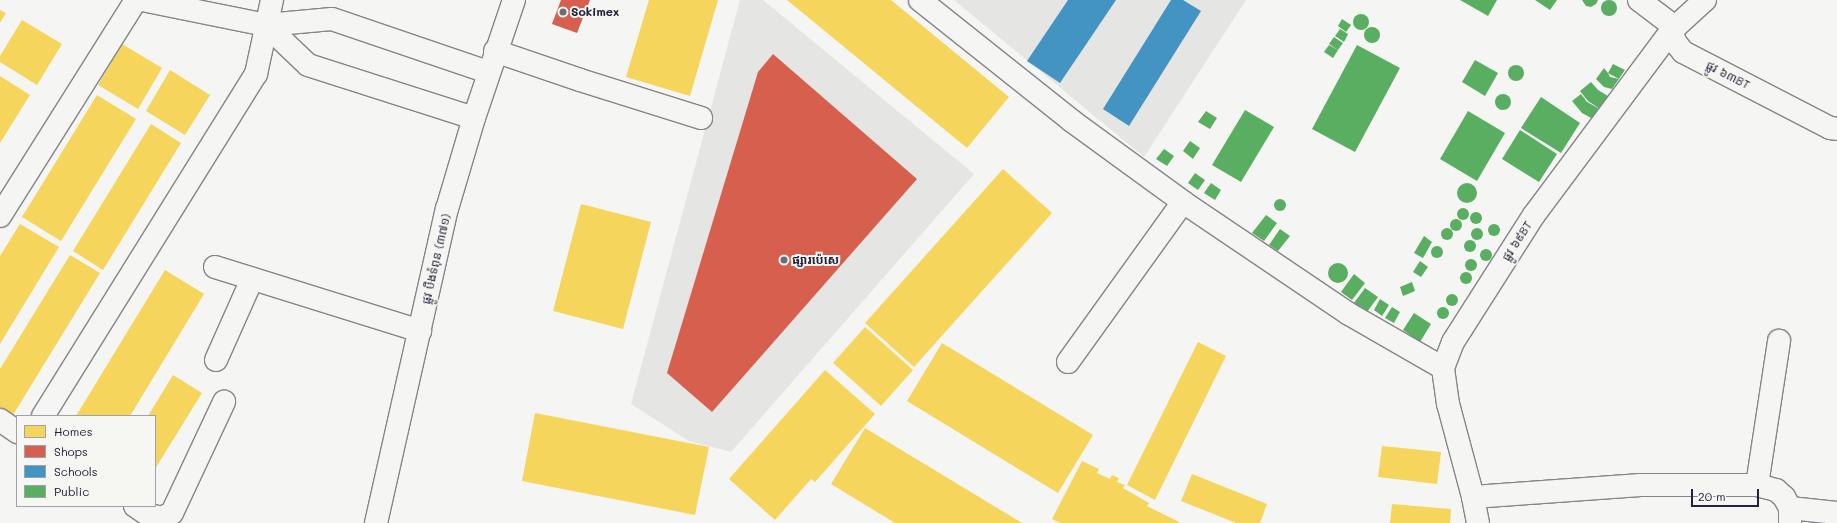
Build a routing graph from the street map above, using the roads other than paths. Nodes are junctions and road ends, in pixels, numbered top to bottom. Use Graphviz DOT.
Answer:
graph roads {
  1 [pos="136,0"];
  2 [pos="142,0"];
  3 [pos="272,0"];
  4 [pos="514,0"];
  5 [pos="920,0"];
  6 [pos="1639,0"];
  7 [pos="1705,0"];
  8 [pos="266,25"];
  9 [pos="1671,31"];
  10 [pos="495,51"];
  11 [pos="488,72"];
  12 [pos="474,118"];
  13 [pos="700,118"];
  14 [pos="1837,130"];
  15 [pos="1184,202"];
  16 [pos="0,216"];
  17 [pos="215,267"];
  18 [pos="252,279"];
  19 [pos="420,331"];
  20 [pos="1779,341"];
  21 [pos="216,360"];
  22 [pos="1068,362"];
  23 [pos="1443,368"];
  24 [pos="224,402"];
  25 [pos="44,415"];
  26 [pos="0,420"];
  27 [pos="16,431"];
  28 [pos="1757,485"];
  29 [pos="1473,497"];
  30 [pos="136,507"];
  31 [pos="1837,513"];
  32 [pos="1790,516"];
  33 [pos="376,523"];
  34 [pos="1478,523"];
  1 -- 16 [label="street"];
  2 -- 8 [label="street"];
  3 -- 8 [label="street"];
  4 -- 10 [label="street, ផ្លូវ បឹងទំពុន (៣៧១)"];
  5 -- 15 [label="street"];
  6 -- 9 [label="street, ផ្លូវ ៦៣BT"];
  7 -- 9 [label="street, ផ្លូវ ៦៩BT"];
  8 -- 11 [label="street"];
  8 -- 12 [label="street"];
  8 -- 25 [label="street"];
  9 -- 14 [label="street, ផ្លូវ ៦៣BT"];
  9 -- 23 [label="street, ផ្លូវ ៦៩BT"];
  10 -- 11 [label="street, ផ្លូវ បឹងទំពុន (៣៧១)"];
  10 -- 13 [label="street"];
  11 -- 12 [label="street, ផ្លូវ បឹងទំពុន (៣៧១)"];
  12 -- 19 [label="street, ផ្លូវ បឹងទំពុន (៣៧១)"];
  15 -- 22 [label="street"];
  15 -- 23 [label="street"];
  17 -- 18 [label="street"];
  18 -- 19 [label="street"];
  18 -- 21 [label="street"];
  19 -- 33 [label="street, ផ្លូវ បឹងទំពុន (៣៧១)"];
  20 -- 28 [label="street"];
  23 -- 29 [label="street, ផ្លូវ ៦៩BT"];
  24 -- 30 [label="street"];
  26 -- 27 [label="street"];
  28 -- 29 [label="street"];
  28 -- 32 [label="street"];
  29 -- 34 [label="street, ផ្លូវ ៦៩BT"];
  31 -- 32 [label="street"];
}
